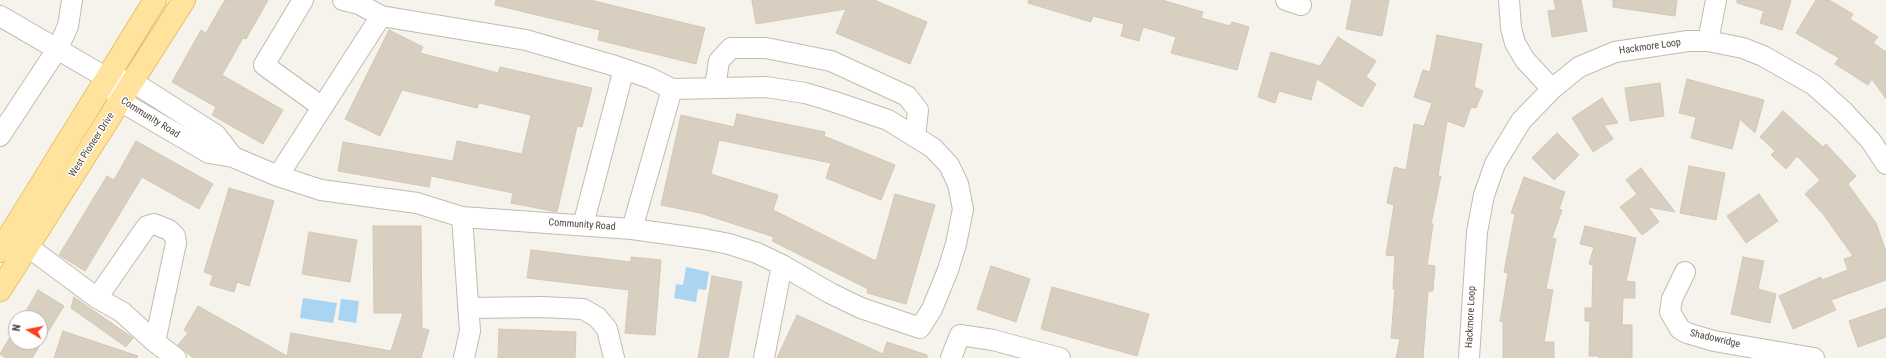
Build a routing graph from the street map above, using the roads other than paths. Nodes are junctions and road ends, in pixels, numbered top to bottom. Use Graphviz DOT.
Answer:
graph roads {
  1 [pos="72,0"];
  2 [pos="155,0"];
  3 [pos="184,0"];
  4 [pos="303,0"];
  5 [pos="343,0"];
  6 [pos="1509,0"];
  7 [pos="1716,0"];
  8 [pos="0,16"];
  9 [pos="380,16"];
  10 [pos="1708,41"];
  11 [pos="58,48"];
  12 [pos="624,70"];
  13 [pos="107,78"];
  14 [pos="133,82"];
  15 [pos="715,87"];
  16 [pos="672,88"];
  17 [pos="1552,89"];
  18 [pos="120,101"];
  19 [pos="322,107"];
  20 [pos="0,136"];
  21 [pos="914,137"];
  22 [pos="233,157"];
  23 [pos="1886,164"];
  24 [pos="278,176"];
  25 [pos="462,217"];
  26 [pos="583,226"];
  27 [pos="632,229"];
  28 [pos="27,246"];
  29 [pos="0,251"];
  30 [pos="782,265"];
  31 [pos="1685,272"];
  32 [pos="0,290"];
  33 [pos="97,298"];
  34 [pos="468,308"];
  35 [pos="155,342"];
  36 [pos="176,358"];
  37 [pos="464,358"];
  38 [pos="614,358"];
  39 [pos="764,358"];
  40 [pos="951,358"];
  41 [pos="1060,358"];
  42 [pos="1469,358"];
  43 [pos="1814,358"];
  1 -- 11 [label="street"];
  2 -- 13 [label="main road"];
  3 -- 14 [label="main road, West Pioneer Drive"];
  4 -- 19 [label="street"];
  5 -- 9 [label="street"];
  6 -- 17 [label="street"];
  7 -- 10 [label="street"];
  8 -- 11 [label="street"];
  9 -- 12 [label="street"];
  9 -- 19 [label="street"];
  10 -- 17 [label="street, Hackmore Loop"];
  10 -- 23 [label="street, Hackmore Loop"];
  11 -- 13 [label="street"];
  11 -- 20 [label="street"];
  12 -- 16 [label="street"];
  12 -- 26 [label="street"];
  13 -- 14 [label="street, Community Road"];
  13 -- 18 [label="street, Community Road"];
  13 -- 29 [label="main road"];
  14 -- 18 [label="main road, West Pioneer Drive"];
  14 -- 22 [label="street, Community Road"];
  15 -- 16 [label="street"];
  15 -- 21 [label="street"];
  15 -- 21 [label="street"];
  16 -- 27 [label="street"];
  17 -- 42 [label="street, Hackmore Loop"];
  18 -- 22 [label="street, Community Road"];
  18 -- 28 [label="main road, West Pioneer Drive"];
  19 -- 24 [label="street"];
  21 -- 30 [label="street, Community Road"];
  22 -- 24 [label="street, Community Road"];
  24 -- 25 [label="street, Community Road"];
  25 -- 26 [label="street, Community Road"];
  25 -- 34 [label="street"];
  26 -- 27 [label="street, Community Road"];
  27 -- 30 [label="street, Community Road"];
  28 -- 32 [label="main road, West Pioneer Drive"];
  28 -- 33 [label="street"];
  30 -- 39 [label="street"];
  31 -- 43 [label="street, Shadowridge"];
  33 -- 35 [label="street"];
  33 -- 35 [label="street"];
  34 -- 37 [label="street"];
  34 -- 38 [label="street"];
  35 -- 36 [label="street"];
  40 -- 41 [label="street"];
}
